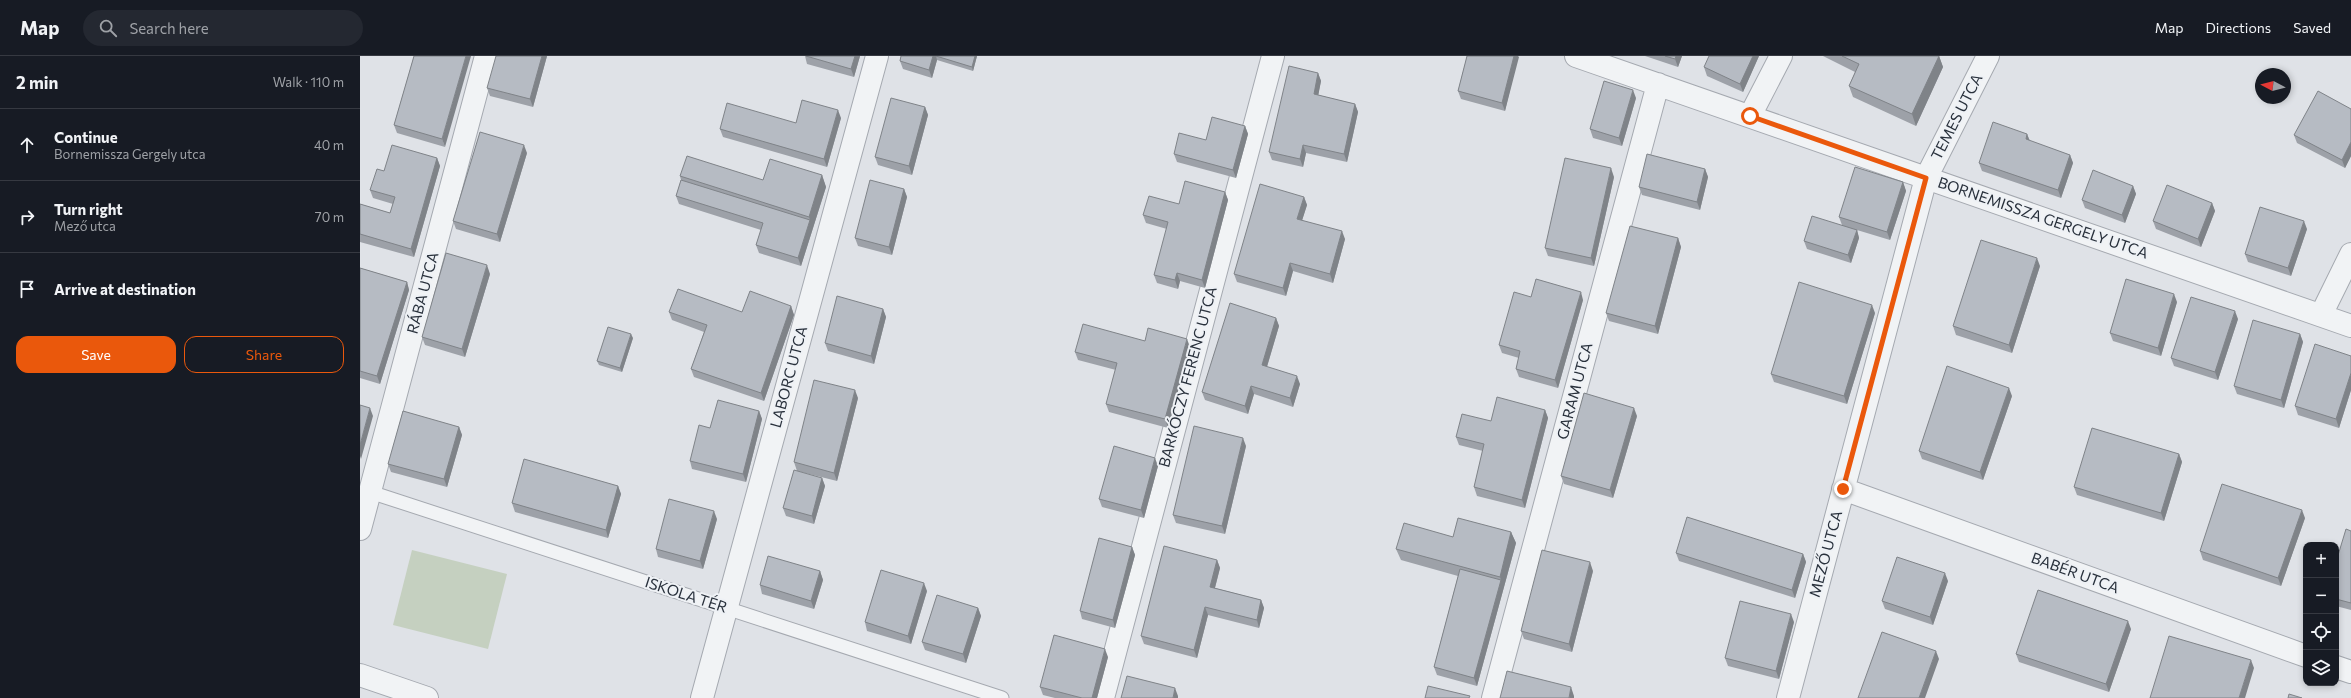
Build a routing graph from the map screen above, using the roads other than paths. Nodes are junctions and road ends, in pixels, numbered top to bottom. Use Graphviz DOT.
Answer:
graph roads {
  1 [pos="486,56"];
  2 [pos="877,56"];
  3 [pos="1274,56"];
  4 [pos="1576,56"];
  5 [pos="1781,56"];
  6 [pos="1988,56"];
  7 [pos="1658,84"];
  8 [pos="1750,116"];
  9 [pos="1926,178"];
  10 [pos="2351,254"];
  11 [pos="2321,315"];
  12 [pos="2351,326"];
  13 [pos="1843,489"];
  14 [pos="370,492"];
  15 [pos="360,529"];
  16 [pos="726,608"];
  17 [pos="2303,655"];
  18 [pos="2339,667"];
  19 [pos="2351,672"];
  20 [pos="360,675"];
  21 [pos="427,698"];
  22 [pos="702,698"];
  23 [pos="1002,698"];
  24 [pos="1103,698"];
  25 [pos="1493,698"];
  26 [pos="1788,698"];
  1 -- 14 [label="street, RÁBA UTCA"];
  2 -- 16 [label="street, LABORC UTCA"];
  3 -- 24 [label="street, BARKÓCZY FERENC UTCA"];
  4 -- 7 [label="street, BORNEMISSZA GERGELY UTCA"];
  5 -- 8 [label="street"];
  6 -- 9 [label="street, TEMES UTCA"];
  7 -- 8 [label="street, BORNEMISSZA GERGELY UTCA"];
  7 -- 25 [label="street, GARAM UTCA"];
  8 -- 9 [label="street, BORNEMISSZA GERGELY UTCA"];
  9 -- 11 [label="street, BORNEMISSZA GERGELY UTCA"];
  9 -- 13 [label="street, MEZŐ UTCA"];
  10 -- 11 [label="street"];
  11 -- 12 [label="street, BORNEMISSZA GERGELY UTCA"];
  13 -- 17 [label="street, BABÉR UTCA"];
  13 -- 26 [label="street, MEZŐ UTCA"];
  14 -- 15 [label="street, RÁBA UTCA"];
  14 -- 16 [label="lane, ISKOLA TÉR"];
  16 -- 22 [label="street, LABORC UTCA"];
  16 -- 23 [label="lane, ISKOLA TÉR"];
  18 -- 19 [label="street"];
  20 -- 21 [label="street"];
}
